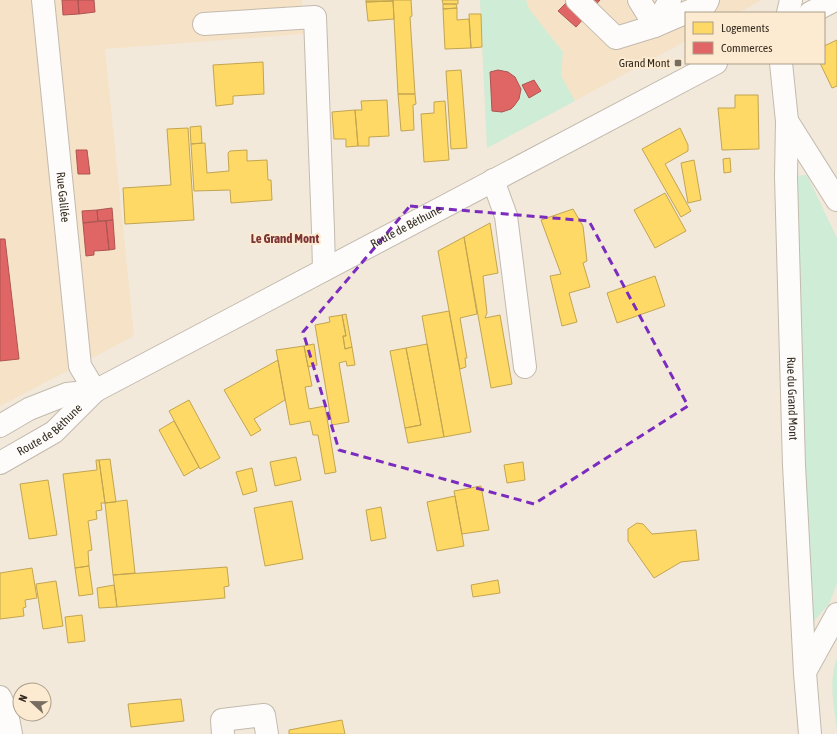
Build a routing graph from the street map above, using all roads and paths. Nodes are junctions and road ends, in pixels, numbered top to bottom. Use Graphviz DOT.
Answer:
graph roads {
  1 [pos="43,0"];
  2 [pos="577,0"];
  3 [pos="639,0"];
  4 [pos="670,0"];
  5 [pos="708,0"];
  6 [pos="791,0"];
  7 [pos="835,0"];
  8 [pos="314,8"];
  9 [pos="687,12"];
  10 [pos="788,12"];
  11 [pos="812,12"];
  12 [pos="685,13"];
  13 [pos="204,24"];
  14 [pos="655,26"];
  15 [pos="714,64"];
  16 [pos="781,64"];
  17 [pos="787,121"];
  18 [pos="493,180"];
  19 [pos="837,200"];
  20 [pos="324,270"];
  21 [pos="525,367"];
  22 [pos="96,391"];
  23 [pos="0,426"];
  24 [pos="0,463"];
  25 [pos="837,614"];
  26 [pos="805,673"];
  27 [pos="0,697"];
  28 [pos="11,734"];
  29 [pos="223,734"];
  30 [pos="267,734"];
  31 [pos="810,734"];
  1 -- 22 [label="street, Rue Galilée"];
  2 -- 14 [label="street"];
  3 -- 14 [label="street"];
  4 -- 14 [label="street"];
  5 -- 9 [label="street"];
  6 -- 10 [label="street"];
  7 -- 11 [label="street"];
  8 -- 13 [label="street"];
  8 -- 20 [label="street"];
  12 -- 14 [label="street"];
  15 -- 18 [label="street, Route de Béthune"];
  16 -- 17 [label="street, Rue du Grand Mont"];
  17 -- 19 [label="street"];
  17 -- 26 [label="street, Rue du Grand Mont"];
  18 -- 20 [label="street, Route de Béthune"];
  18 -- 21 [label="street"];
  20 -- 22 [label="street, Route de Béthune"];
  22 -- 23 [label="street, Route de Béthune"];
  22 -- 24 [label="street, Route de Béthune"];
  25 -- 26 [label="street"];
  26 -- 31 [label="street, Rue du Grand Mont"];
  27 -- 28 [label="street"];
  29 -- 30 [label="street"];
}
